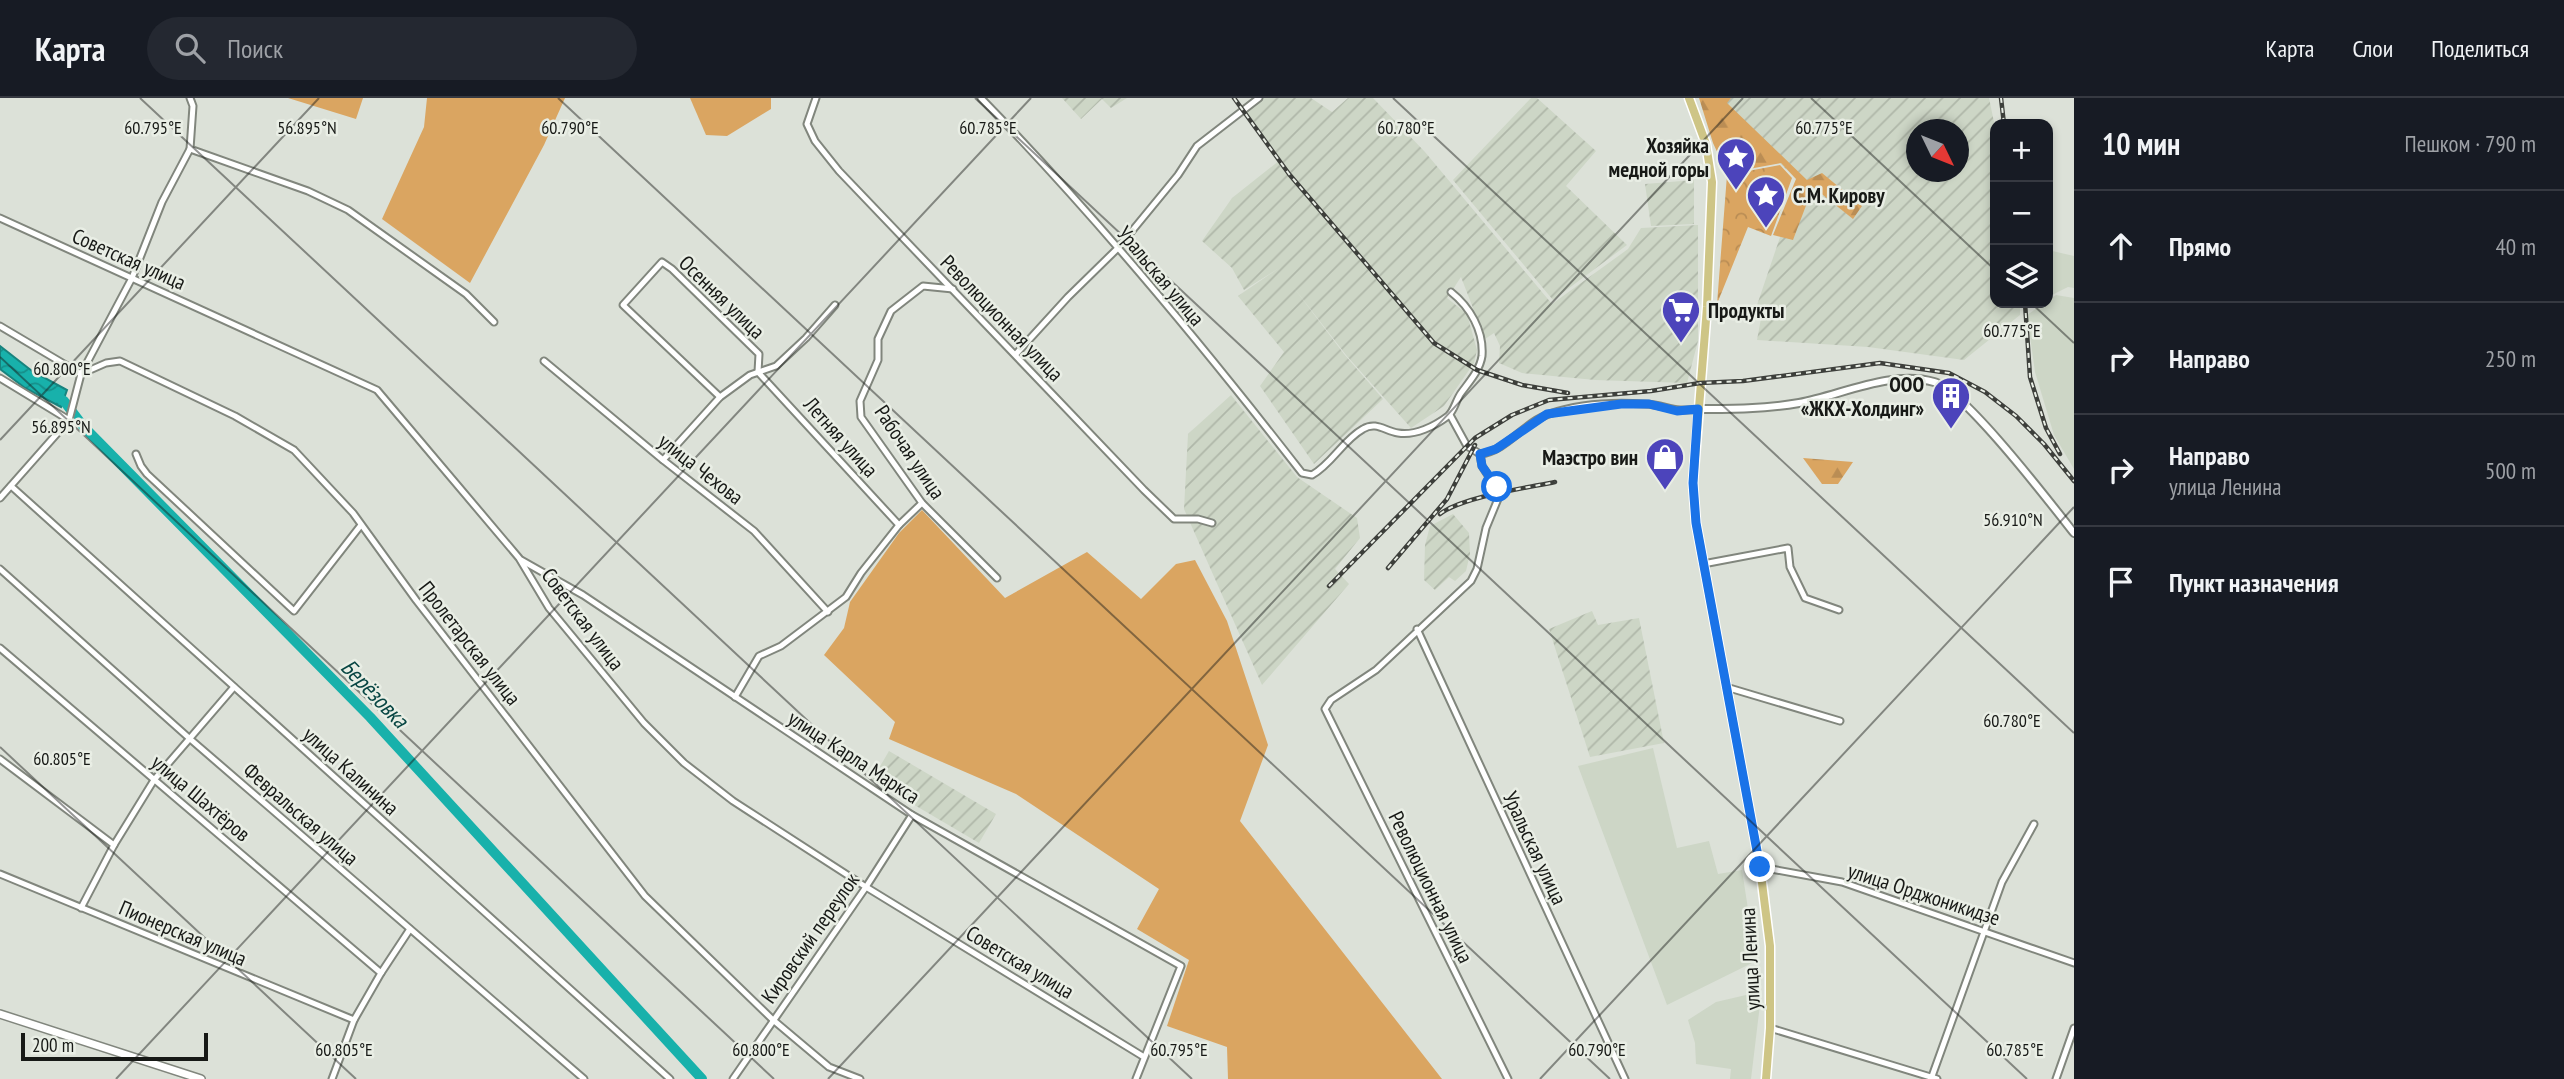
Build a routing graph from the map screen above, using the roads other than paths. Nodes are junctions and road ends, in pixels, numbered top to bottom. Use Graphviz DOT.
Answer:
graph roads {
  1 [pos="190,98"];
  2 [pos="816,98"];
  3 [pos="981,98"];
  4 [pos="1259,98"];
  5 [pos="1689,98"];
  6 [pos="1252,100"];
  7 [pos="190,149"];
  8 [pos="0,218"];
  9 [pos="1118,248"];
  10 [pos="132,278"];
  11 [pos="953,289"];
  12 [pos="1451,292"];
  13 [pos="835,304"];
  14 [pos="494,322"];
  15 [pos="0,326"];
  16 [pos="1016,354"];
  17 [pos="544,361"];
  18 [pos="758,372"];
  19 [pos="81,374"];
  20 [pos="0,378"];
  21 [pos="720,397"];
  22 [pos="1698,409"];
  23 [pos="1450,415"];
  24 [pos="68,420"];
  25 [pos="136,454"];
  26 [pos="1480,454"];
  27 [pos="663,460"];
  28 [pos="11,486"];
  29 [pos="0,498"];
  30 [pos="922,503"];
  31 [pos="1212,523"];
  32 [pos="361,524"];
  33 [pos="899,525"];
  34 [pos="2072,528"];
  35 [pos="519,558"];
  36 [pos="1703,564"];
  37 [pos="0,569"];
  38 [pos="997,578"];
  39 [pos="1839,610"];
  40 [pos="828,612"];
  41 [pos="1417,629"];
  42 [pos="0,648"];
  43 [pos="234,687"];
  44 [pos="1726,687"];
  45 [pos="735,697"];
  46 [pos="1840,721"];
  47 [pos="189,738"];
  48 [pos="0,759"];
  49 [pos="154,780"];
  50 [pos="912,815"];
  51 [pos="2034,824"];
  52 [pos="114,845"];
  53 [pos="1760,867"];
  54 [pos="0,874"];
  55 [pos="866,887"];
  56 [pos="81,908"];
  57 [pos="410,929"];
  58 [pos="1985,930"];
  59 [pos="2074,963"];
  60 [pos="381,973"];
  61 [pos="0,1014"];
  62 [pos="772,1019"];
  63 [pos="354,1020"];
  64 [pos="1770,1028"];
  65 [pos="2074,1028"];
  66 [pos="1144,1057"];
  67 [pos="1933,1078"];
  68 [pos="201,1079"];
  69 [pos="332,1079"];
  70 [pos="584,1079"];
  71 [pos="670,1079"];
  72 [pos="733,1079"];
  73 [pos="860,1079"];
  74 [pos="1136,1079"];
  75 [pos="1508,1079"];
  76 [pos="1625,1079"];
  77 [pos="1766,1079"];
  78 [pos="2056,1079"];
  1 -- 7 [label="street"];
  2 -- 11 [label="street, Революционная улица"];
  3 -- 9 [label="street, Уральская улица"];
  4 -- 6 [label="street"];
  5 -- 22 [label="main road, улица Ленина"];
  6 -- 9 [label="street"];
  7 -- 10 [label="street"];
  7 -- 14 [label="street"];
  8 -- 10 [label="street, Советская улица"];
  9 -- 16 [label="street"];
  9 -- 23 [label="street, Уральская улица"];
  10 -- 19 [label="street"];
  10 -- 35 [label="street, Советская улица"];
  11 -- 16 [label="street, Революционная улица"];
  11 -- 30 [label="street, Рабочая улица"];
  12 -- 23 [label="street"];
  13 -- 18 [label="street"];
  15 -- 19 [label="street"];
  16 -- 31 [label="street, Революционная улица"];
  17 -- 27 [label="street, улица Чехова"];
  18 -- 21 [label="street"];
  18 -- 21 [label="street, Осенняя улица"];
  18 -- 33 [label="street, Летняя улица"];
  19 -- 24 [label="street"];
  19 -- 32 [label="street, Пролетарская улица"];
  20 -- 24 [label="street"];
  21 -- 27 [label="street"];
  22 -- 26 [label="street"];
  22 -- 34 [label="street"];
  22 -- 36 [label="main road, улица Ленина"];
  23 -- 26 [label="street"];
  24 -- 28 [label="street"];
  25 -- 32 [label="street"];
  26 -- 41 [label="street"];
  27 -- 40 [label="street, улица Чехова"];
  28 -- 29 [label="street"];
  28 -- 43 [label="street, улица Калинина"];
  30 -- 33 [label="street"];
  30 -- 38 [label="street, Рабочая улица"];
  32 -- 62 [label="street, Пролетарская улица"];
  33 -- 40 [label="street"];
  35 -- 45 [label="street, улица Карла Маркса"];
  35 -- 55 [label="street, Советская улица"];
  36 -- 39 [label="street"];
  36 -- 44 [label="main road, улица Ленина"];
  37 -- 47 [label="street, Февральская улица"];
  40 -- 45 [label="street"];
  41 -- 75 [label="street, Революционная улица"];
  41 -- 76 [label="street, Уральская улица"];
  42 -- 49 [label="street, улица Шахтёров"];
  43 -- 47 [label="street"];
  43 -- 71 [label="street, улица Калинина"];
  44 -- 46 [label="street"];
  44 -- 53 [label="main road, улица Ленина"];
  45 -- 50 [label="street, улица Карла Маркса"];
  47 -- 49 [label="street"];
  47 -- 57 [label="street, Февральская улица"];
  48 -- 52 [label="street"];
  49 -- 52 [label="street"];
  49 -- 60 [label="street, улица Шахтёров"];
  50 -- 55 [label="street, Кировский переулок"];
  50 -- 66 [label="street, улица Карла Маркса"];
  51 -- 58 [label="street"];
  52 -- 56 [label="street"];
  53 -- 58 [label="street, улица Орджоникидзе"];
  53 -- 64 [label="main road, улица Ленина"];
  54 -- 56 [label="street, Пионерская улица"];
  55 -- 62 [label="street, Кировский переулок"];
  55 -- 66 [label="street, Советская улица"];
  56 -- 63 [label="street, Пионерская улица"];
  57 -- 60 [label="street"];
  57 -- 70 [label="street, Февральская улица"];
  58 -- 59 [label="street, улица Орджоникидзе"];
  58 -- 67 [label="street"];
  60 -- 63 [label="street"];
  61 -- 68 [label="main road"];
  62 -- 72 [label="street, Кировский переулок"];
  62 -- 73 [label="street, Пролетарская улица"];
  63 -- 69 [label="street"];
  64 -- 67 [label="street"];
  64 -- 77 [label="main road, улица Ленина"];
  65 -- 78 [label="street"];
  66 -- 74 [label="street"];
}
